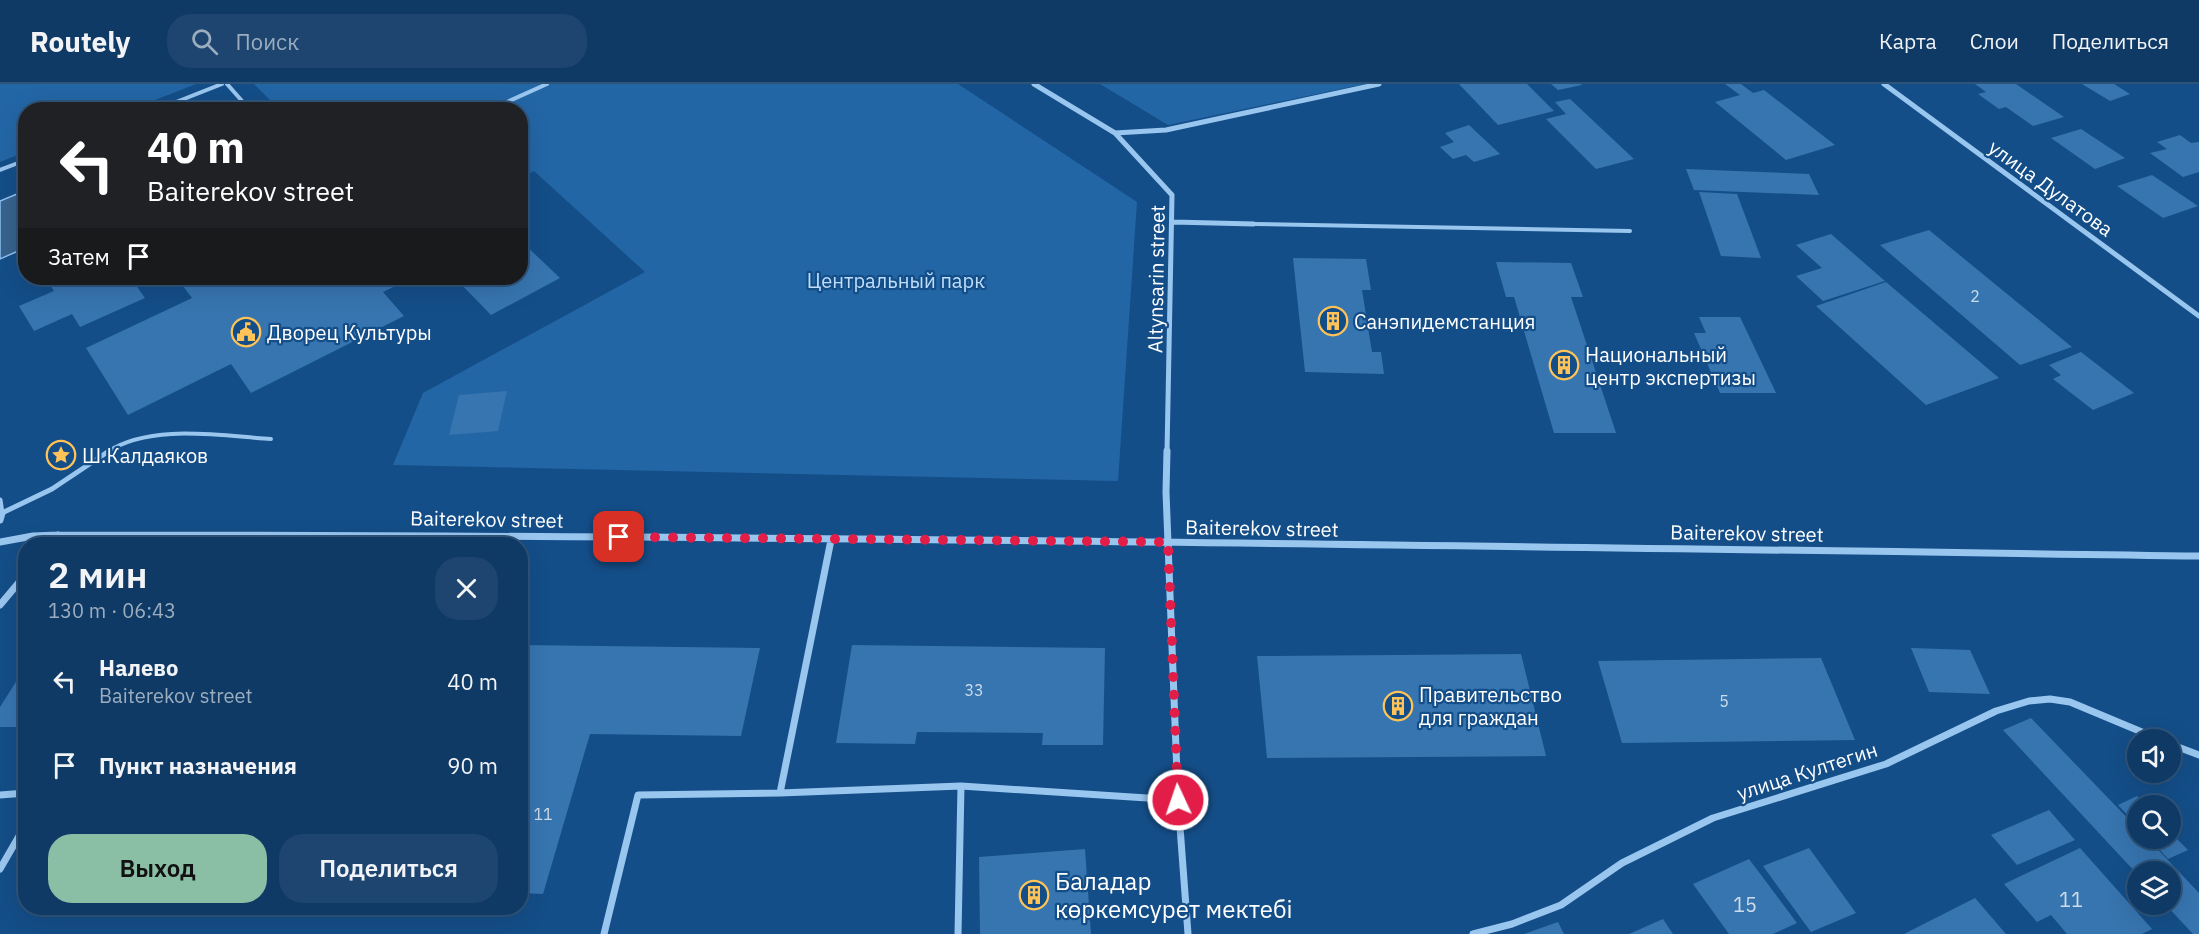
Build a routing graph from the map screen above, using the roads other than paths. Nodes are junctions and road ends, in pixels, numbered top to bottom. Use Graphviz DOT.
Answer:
graph roads {
  1 [pos="222,84"];
  2 [pos="227,84"];
  3 [pos="547,84"];
  4 [pos="1034,84"];
  5 [pos="1379,84"];
  6 [pos="1884,84"];
  7 [pos="176,102"];
  8 [pos="243,102"];
  9 [pos="507,102"];
  10 [pos="1115,133"];
  11 [pos="18,163"];
  12 [pos="0,170"];
  13 [pos="1173,222"];
  14 [pos="1254,224"];
  15 [pos="1630,231"];
  16 [pos="2199,316"];
  17 [pos="271,439"];
  18 [pos="0,500"];
  19 [pos="1,517"];
  20 [pos="58,535"];
  21 [pos="28,537"];
  22 [pos="18,539"];
  23 [pos="831,540"];
  24 [pos="0,542"];
  25 [pos="1168,542"];
  26 [pos="2199,556"];
  27 [pos="18,584"];
  28 [pos="0,605"];
  29 [pos="2135,729"];
  30 [pos="2181,748"];
  31 [pos="2199,755"];
  32 [pos="961,786"];
  33 [pos="780,793"];
  34 [pos="18,794"];
  35 [pos="0,795"];
  36 [pos="1178,800"];
  37 [pos="18,838"];
  38 [pos="0,869"];
  39 [pos="604,934"];
  40 [pos="958,934"];
  41 [pos="1188,934"];
  42 [pos="1473,934"];
  1 -- 7 [label="lane"];
  2 -- 8 [label="lane"];
  3 -- 9 [label="lane"];
  4 -- 10 [label="street, Altynsarin street"];
  5 -- 10 [label="street"];
  6 -- 16 [label="street, улица Дулатова"];
  10 -- 13 [label="street, Altynsarin street"];
  11 -- 12 [label="lane"];
  13 -- 14 [label="street"];
  13 -- 25 [label="street, Altynsarin street"];
  14 -- 15 [label="lane"];
  17 -- 19 [label="lane"];
  18 -- 19 [label="lane"];
  20 -- 21 [label="street, Baiterekov street"];
  20 -- 23 [label="street, Baiterekov street"];
  22 -- 24 [label="street, Baiterekov street"];
  23 -- 25 [label="street, Baiterekov street"];
  23 -- 33 [label="street"];
  25 -- 26 [label="street, Baiterekov street"];
  25 -- 36 [label="street, Altynsarin street"];
  27 -- 28 [label="street"];
  29 -- 42 [label="street, улица Култегин"];
  30 -- 31 [label="street"];
  32 -- 33 [label="street"];
  32 -- 36 [label="street"];
  32 -- 40 [label="street"];
  33 -- 39 [label="street"];
  34 -- 35 [label="street"];
  36 -- 41 [label="street, Altynsarin street"];
  37 -- 38 [label="street"];
}
